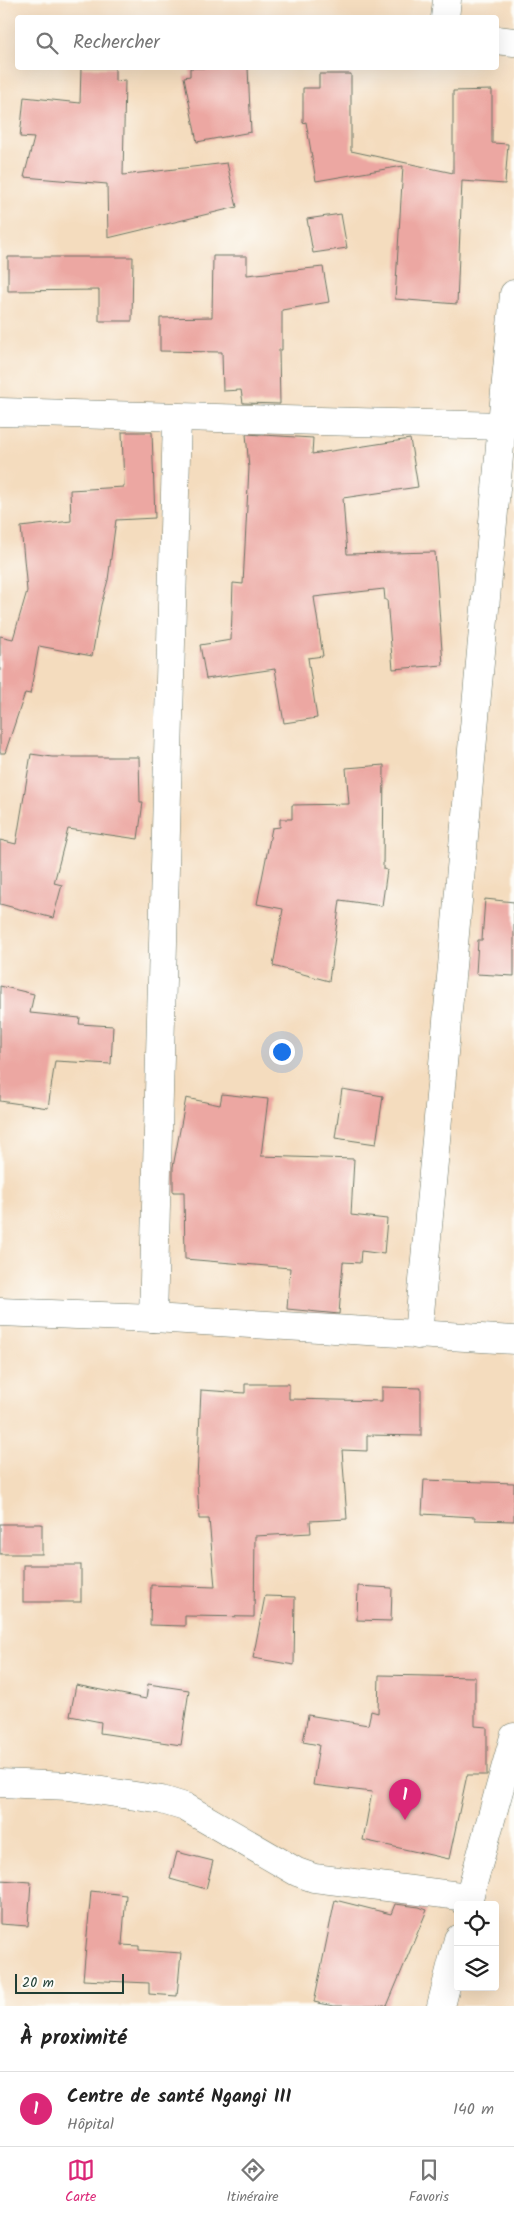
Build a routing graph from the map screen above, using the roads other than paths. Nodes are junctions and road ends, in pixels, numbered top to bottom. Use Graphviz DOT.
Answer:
graph roads {
  1 [pos="447,0"];
  2 [pos="445,15"];
  3 [pos="499,40"];
  4 [pos="514,42"];
  5 [pos="514,294"];
  6 [pos="0,412"];
  7 [pos="177,418"];
  8 [pos="502,426"];
  9 [pos="0,1312"];
  10 [pos="153,1318"];
  11 [pos="418,1335"];
  12 [pos="514,1340"];
  13 [pos="514,1737"];
  14 [pos="0,1783"];
  15 [pos="468,1901"];
  16 [pos="456,1946"];
  17 [pos="441,2006"];
  1 -- 2 [label="street"];
  3 -- 4 [label="street"];
  5 -- 8 [label="street"];
  6 -- 7 [label="street"];
  7 -- 8 [label="street"];
  7 -- 10 [label="street"];
  8 -- 11 [label="street"];
  9 -- 10 [label="street"];
  10 -- 11 [label="street"];
  11 -- 12 [label="street"];
  13 -- 15 [label="street"];
  14 -- 15 [label="street"];
  16 -- 17 [label="street"];
}
